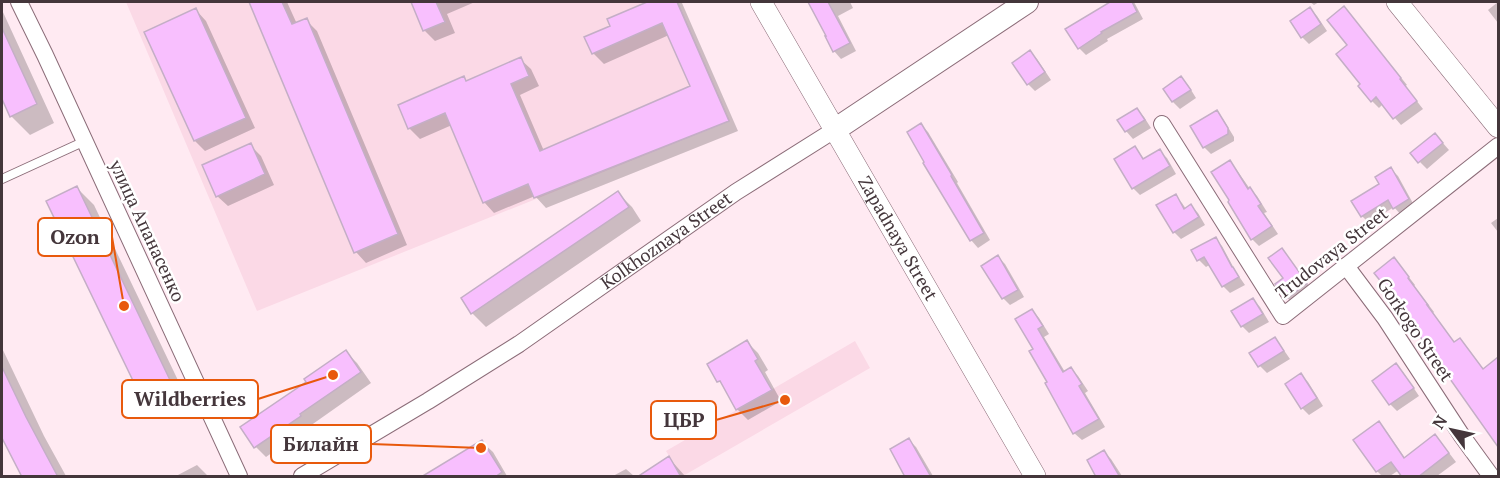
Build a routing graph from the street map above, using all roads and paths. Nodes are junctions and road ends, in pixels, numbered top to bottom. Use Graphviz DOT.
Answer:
graph roads {
  1 [pos="19,2"];
  2 [pos="761,2"];
  3 [pos="1027,2"];
  4 [pos="1397,2"];
  5 [pos="1162,124"];
  6 [pos="1498,127"];
  7 [pos="836,129"];
  8 [pos="85,141"];
  9 [pos="1498,146"];
  10 [pos="2,179"];
  11 [pos="1346,266"];
  12 [pos="239,477"];
  13 [pos="302,477"];
  14 [pos="1035,477"];
  15 [pos="1491,477"];
  1 -- 8 [label="street, улица Апанасенко"];
  2 -- 7 [label="street, Zapadnaya Street"];
  3 -- 7 [label="main road, Kolkhoznaya Street"];
  4 -- 6 [label="street"];
  5 -- 11 [label="street, Trudovaya Street"];
  7 -- 13 [label="street, Kolkhoznaya Street"];
  7 -- 14 [label="street, Zapadnaya Street"];
  8 -- 10 [label="lane"];
  8 -- 12 [label="street, улица Апанасенко"];
  9 -- 11 [label="street, Trudovaya Street"];
  11 -- 15 [label="street, Gorkogo Street"];
}
